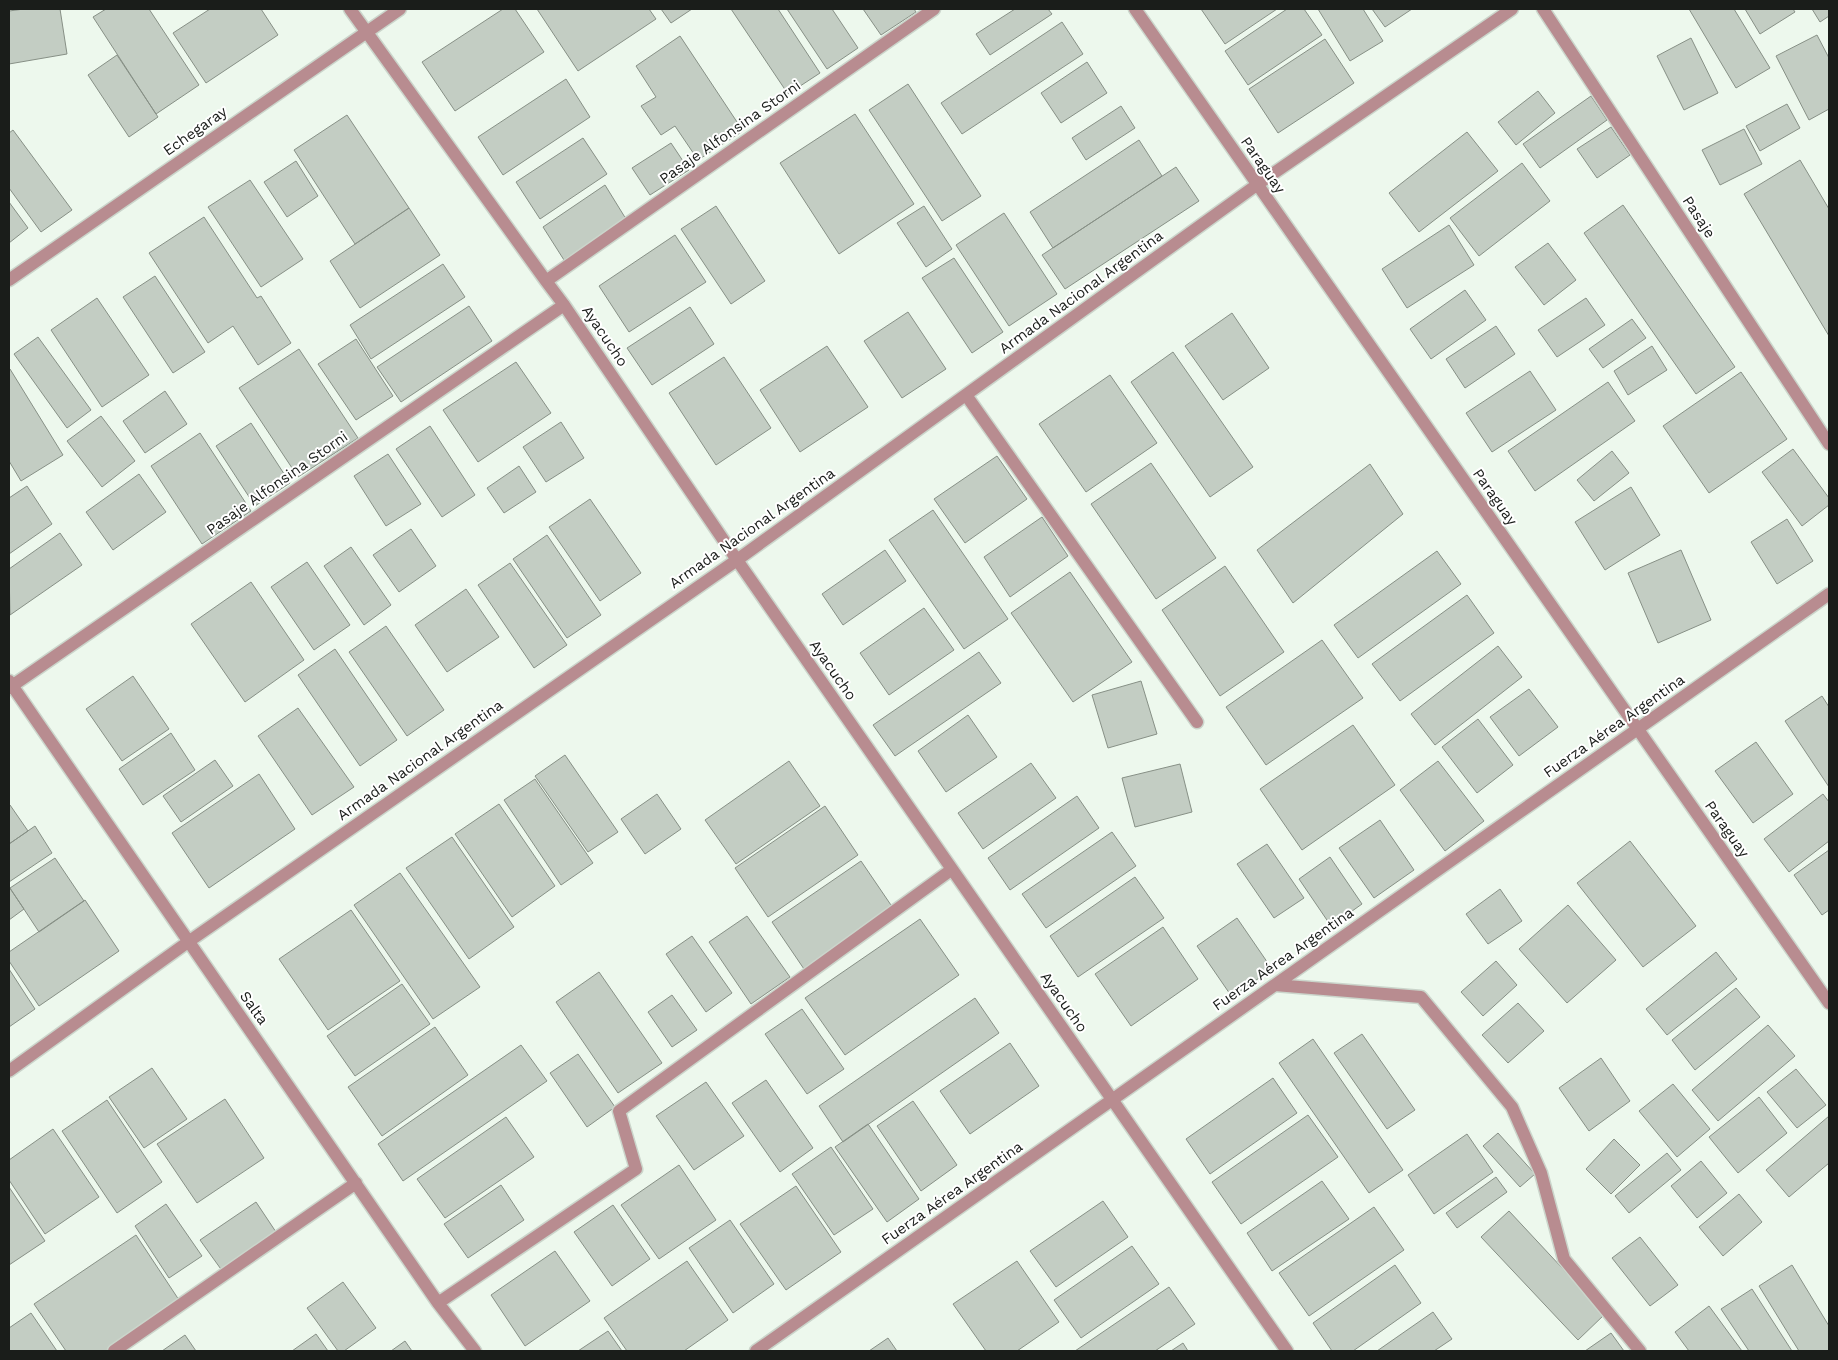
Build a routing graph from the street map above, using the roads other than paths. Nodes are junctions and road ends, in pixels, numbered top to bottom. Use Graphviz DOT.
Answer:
graph roads {
  1 [pos="350,9"];
  2 [pos="400,9"];
  3 [pos="934,9"];
  4 [pos="1135,9"];
  5 [pos="1512,9"];
  6 [pos="1542,9"];
  7 [pos="366,32"];
  8 [pos="1258,184"];
  9 [pos="9,280"];
  10 [pos="546,282"];
  11 [pos="564,305"];
  12 [pos="966,395"];
  13 [pos="1829,444"];
  14 [pos="737,560"];
  15 [pos="1829,594"];
  16 [pos="10,685"];
  17 [pos="1197,722"];
  18 [pos="1638,729"];
  19 [pos="951,870"];
  20 [pos="188,942"];
  21 [pos="1275,984"];
  22 [pos="1829,1003"];
  23 [pos="9,1071"];
  24 [pos="1112,1100"];
  25 [pos="356,1183"];
  26 [pos="438,1303"];
  27 [pos="114,1351"];
  28 [pos="475,1351"];
  29 [pos="756,1351"];
  30 [pos="1287,1351"];
  31 [pos="1640,1351"];
  1 -- 7 [label="street, Ayacucho"];
  2 -- 7 [label="street, Echegaray"];
  3 -- 10 [label="street, Pasaje Alfonsina Storni"];
  4 -- 8 [label="street, Paraguay"];
  5 -- 8 [label="street, Armada Nacional Argentina"];
  6 -- 13 [label="street, Pasaje"];
  7 -- 9 [label="street, Echegaray"];
  7 -- 10 [label="street, Ayacucho"];
  8 -- 12 [label="street, Armada Nacional Argentina"];
  8 -- 18 [label="street, Paraguay"];
  10 -- 11 [label="street, Ayacucho"];
  11 -- 14 [label="street, Ayacucho"];
  11 -- 16 [label="street, Pasaje Alfonsina Storni"];
  12 -- 14 [label="street, Armada Nacional Argentina"];
  12 -- 17 [label="street"];
  14 -- 19 [label="street, Ayacucho"];
  14 -- 20 [label="street, Armada Nacional Argentina"];
  15 -- 18 [label="street, Fuerza Aérea Argentina"];
  16 -- 20 [label="street, Salta"];
  18 -- 21 [label="street, Fuerza Aérea Argentina"];
  18 -- 22 [label="street, Paraguay"];
  19 -- 24 [label="street, Ayacucho"];
  19 -- 26 [label="street"];
  20 -- 23 [label="street, Armada Nacional Argentina"];
  20 -- 25 [label="street, Salta"];
  21 -- 24 [label="street, Fuerza Aérea Argentina"];
  21 -- 31 [label="street"];
  24 -- 29 [label="street, Fuerza Aérea Argentina"];
  24 -- 30 [label="street, Ayacucho"];
  25 -- 26 [label="street, Salta"];
  25 -- 27 [label="street"];
  26 -- 28 [label="street, Salta"];
}
